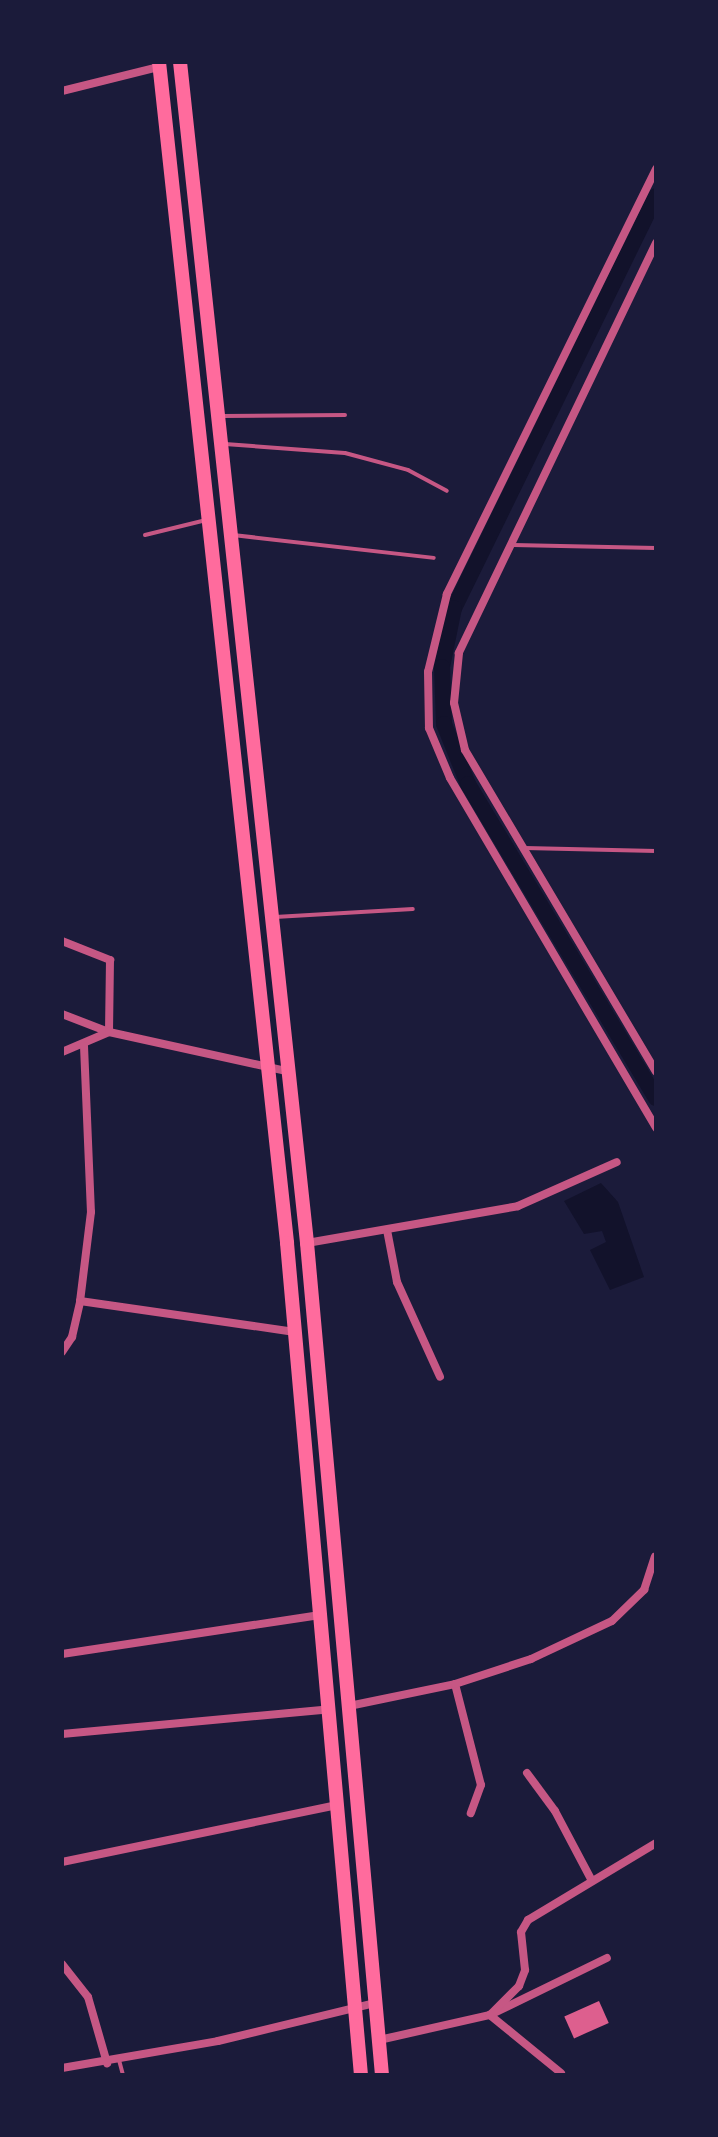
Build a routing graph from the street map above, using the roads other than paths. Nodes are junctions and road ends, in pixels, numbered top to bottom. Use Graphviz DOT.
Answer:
graph roads {
  1 [pos="180,62"];
  2 [pos="159,65"];
  3 [pos="62,91"];
  4 [pos="656,169"];
  5 [pos="656,243"];
  6 [pos="345,415"];
  7 [pos="220,416"];
  8 [pos="223,444"];
  9 [pos="447,491"];
  10 [pos="208,519"];
  11 [pos="145,535"];
  12 [pos="231,535"];
  13 [pos="507,545"];
  14 [pos="656,548"];
  15 [pos="434,558"];
  16 [pos="525,848"];
  17 [pos="656,851"];
  18 [pos="413,909"];
  19 [pos="273,917"];
  20 [pos="62,941"];
  21 [pos="62,1014"];
  22 [pos="109,1032"];
  23 [pos="84,1046"];
  24 [pos="62,1052"];
  25 [pos="267,1067"];
  26 [pos="287,1071"];
  27 [pos="656,1072"];
  28 [pos="656,1128"];
  29 [pos="617,1162"];
  30 [pos="387,1230"];
  31 [pos="307,1243"];
  32 [pos="80,1301"];
  33 [pos="295,1332"];
  34 [pos="62,1352"];
  35 [pos="440,1377"];
  36 [pos="655,1557"];
  37 [pos="320,1615"];
  38 [pos="62,1654"];
  39 [pos="455,1684"];
  40 [pos="349,1706"];
  41 [pos="331,1709"];
  42 [pos="62,1734"];
  43 [pos="527,1773"];
  44 [pos="338,1805"];
  45 [pos="471,1813"];
  46 [pos="656,1843"];
  47 [pos="62,1862"];
  48 [pos="592,1881"];
  49 [pos="607,1958"];
  50 [pos="62,1964"];
  51 [pos="375,2003"];
  52 [pos="355,2005"];
  53 [pos="490,2015"];
  54 [pos="379,2040"];
  55 [pos="119,2060"];
  56 [pos="107,2063"];
  57 [pos="62,2068"];
  58 [pos="561,2073"];
  59 [pos="123,2075"];
  60 [pos="361,2075"];
  61 [pos="382,2075"];
  1 -- 7 [label="highway"];
  2 -- 3 [label="street"];
  2 -- 10 [label="highway"];
  4 -- 28 [label="street"];
  5 -- 13 [label="street"];
  6 -- 7 [label="lane"];
  7 -- 8 [label="highway"];
  8 -- 9 [label="lane"];
  8 -- 12 [label="highway"];
  10 -- 11 [label="lane"];
  10 -- 25 [label="highway"];
  12 -- 15 [label="lane"];
  12 -- 19 [label="highway"];
  13 -- 14 [label="lane"];
  13 -- 16 [label="street"];
  16 -- 17 [label="lane"];
  16 -- 27 [label="street"];
  18 -- 19 [label="lane"];
  19 -- 26 [label="highway"];
  20 -- 22 [label="street"];
  21 -- 22 [label="street"];
  22 -- 23 [label="street"];
  22 -- 25 [label="street"];
  23 -- 24 [label="street"];
  23 -- 32 [label="street"];
  25 -- 26 [label="street"];
  25 -- 33 [label="highway"];
  26 -- 31 [label="highway"];
  29 -- 30 [label="street"];
  30 -- 31 [label="street"];
  30 -- 35 [label="street"];
  31 -- 40 [label="highway"];
  32 -- 33 [label="street"];
  32 -- 34 [label="street"];
  33 -- 37 [label="highway"];
  36 -- 39 [label="street"];
  37 -- 38 [label="street"];
  37 -- 41 [label="highway"];
  39 -- 40 [label="street"];
  39 -- 45 [label="street"];
  40 -- 51 [label="highway"];
  41 -- 42 [label="street"];
  41 -- 44 [label="highway"];
  43 -- 48 [label="street"];
  44 -- 47 [label="street"];
  44 -- 52 [label="highway"];
  46 -- 48 [label="street"];
  48 -- 53 [label="street"];
  49 -- 53 [label="street"];
  50 -- 56 [label="street"];
  51 -- 52 [label="street"];
  51 -- 54 [label="highway"];
  52 -- 55 [label="street"];
  52 -- 60 [label="highway"];
  53 -- 54 [label="street"];
  53 -- 58 [label="street"];
  54 -- 61 [label="highway"];
  55 -- 56 [label="street"];
  55 -- 59 [label="lane"];
  56 -- 57 [label="street"];
}
